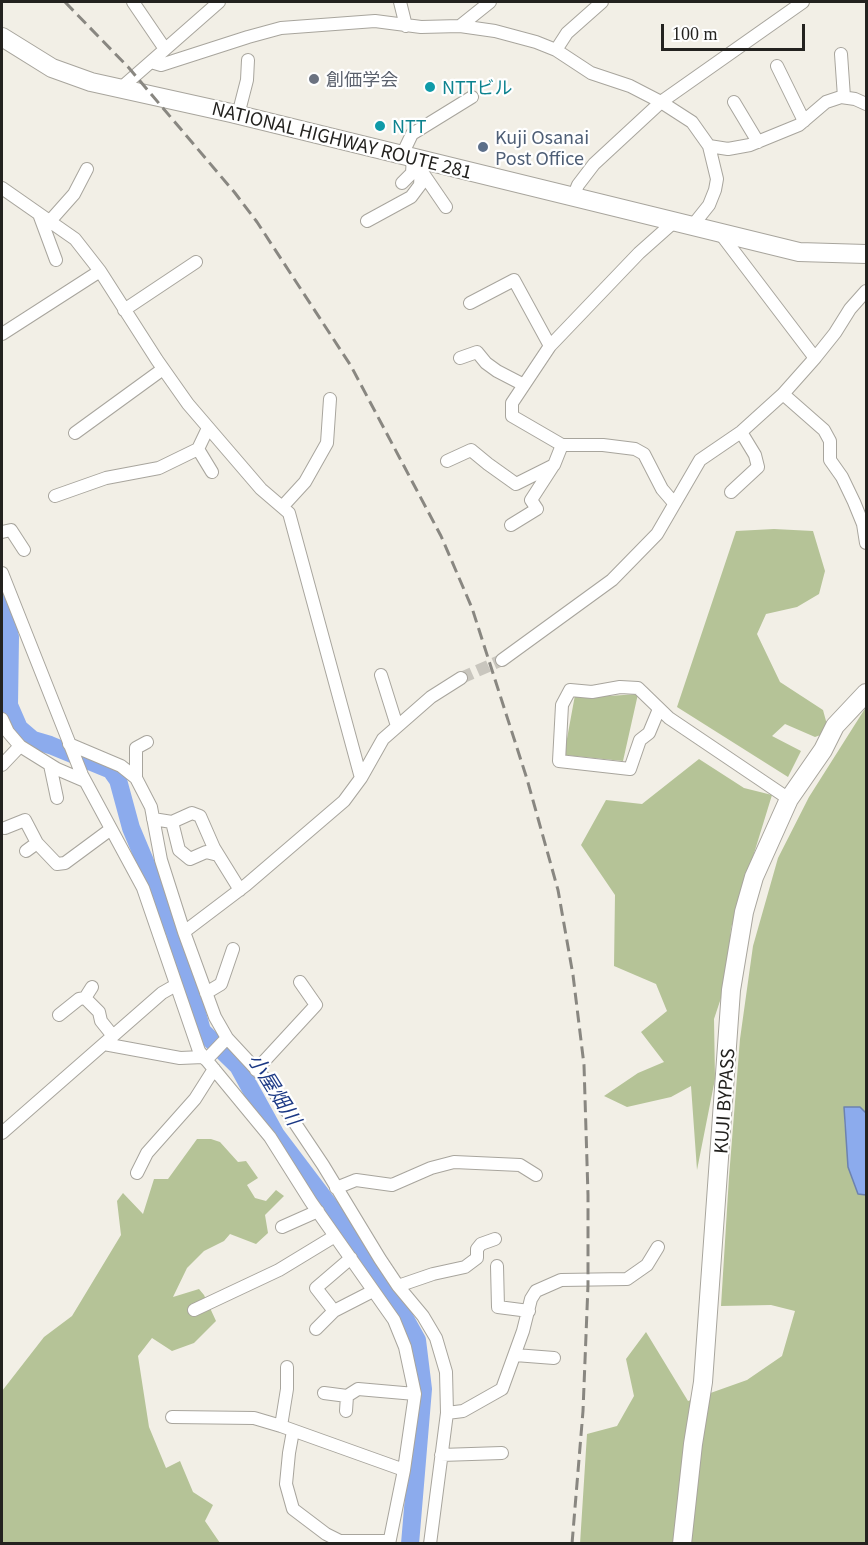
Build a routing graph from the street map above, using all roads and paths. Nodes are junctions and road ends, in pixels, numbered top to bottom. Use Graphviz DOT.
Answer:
graph roads {
  1 [pos="134,2"];
  2 [pos="219,2"];
  3 [pos="400,2"];
  4 [pos="490,2"];
  5 [pos="602,2"];
  6 [pos="803,2"];
  7 [pos="406,26"];
  8 [pos="460,26"];
  9 [pos="2,37"];
  10 [pos="165,49"];
  11 [pos="556,50"];
  12 [pos="841,54"];
  13 [pos="248,60"];
  14 [pos="151,62"];
  15 [pos="777,66"];
  16 [pos="121,88"];
  17 [pos="471,97"];
  18 [pos="844,98"];
  19 [pos="661,102"];
  20 [pos="734,102"];
  21 [pos="867,104"];
  22 [pos="238,115"];
  23 [pos="804,121"];
  24 [pos="758,142"];
  25 [pos="709,146"];
  26 [pos="412,160"];
  27 [pos="87,169"];
  28 [pos="402,183"];
  29 [pos="2,188"];
  30 [pos="573,197"];
  31 [pos="446,207"];
  32 [pos="45,217"];
  33 [pos="367,221"];
  34 [pos="684,223"];
  35 [pos="720,232"];
  36 [pos="867,254"];
  37 [pos="56,260"];
  38 [pos="196,262"];
  39 [pos="100,271"];
  40 [pos="867,291"];
  41 [pos="470,303"];
  42 [pos="124,310"];
  43 [pos="2,334"];
  44 [pos="550,346"];
  45 [pos="460,358"];
  46 [pos="815,358"];
  47 [pos="163,369"];
  48 [pos="524,384"];
  49 [pos="783,394"];
  50 [pos="330,399"];
  51 [pos="208,428"];
  52 [pos="741,432"];
  53 [pos="75,433"];
  54 [pos="562,445"];
  55 [pos="198,449"];
  56 [pos="447,461"];
  57 [pos="554,465"];
  58 [pos="212,472"];
  59 [pos="731,492"];
  60 [pos="55,496"];
  61 [pos="674,503"];
  62 [pos="283,506"];
  63 [pos="511,525"];
  64 [pos="2,532"];
  65 [pos="867,543"];
  66 [pos="24,550"];
  67 [pos="2,573"];
  68 [pos="502,660"];
  69 [pos="381,675"];
  70 [pos="461,678"];
  71 [pos="867,693"];
  72 [pos="659,709"];
  73 [pos="2,719"];
  74 [pos="397,726"];
  75 [pos="147,742"];
  76 [pos="20,746"];
  77 [pos="71,747"];
  78 [pos="2,765"];
  79 [pos="50,765"];
  80 [pos="83,778"];
  81 [pos="136,778"];
  82 [pos="361,778"];
  83 [pos="57,798"];
  84 [pos="789,799"];
  85 [pos="153,819"];
  86 [pos="172,822"];
  87 [pos="5,828"];
  88 [pos="111,829"];
  89 [pos="38,843"];
  90 [pos="26,851"];
  91 [pos="218,855"];
  92 [pos="240,890"];
  93 [pos="184,932"];
  94 [pos="233,949"];
  95 [pos="300,982"];
  96 [pos="176,985"];
  97 [pos="92,987"];
  98 [pos="206,993"];
  99 [pos="85,998"];
  100 [pos="59,1015"];
  101 [pos="109,1040"];
  102 [pos="225,1041"];
  103 [pos="208,1060"];
  104 [pos="256,1070"];
  105 [pos="2,1133"];
  106 [pos="137,1173"];
  107 [pos="536,1175"];
  108 [pos="336,1188"];
  109 [pos="318,1211"];
  110 [pos="282,1227"];
  111 [pos="336,1236"];
  112 [pos="495,1239"];
  113 [pos="658,1247"];
  114 [pos="351,1258"];
  115 [pos="497,1266"];
  116 [pos="398,1286"];
  117 [pos="374,1291"];
  118 [pos="194,1310"];
  119 [pos="334,1311"];
  120 [pos="529,1311"];
  121 [pos="316,1329"];
  122 [pos="515,1355"];
  123 [pos="554,1358"];
  124 [pos="287,1366"];
  125 [pos="324,1393"];
  126 [pos="415,1394"];
  127 [pos="347,1396"];
  128 [pos="346,1411"];
  129 [pos="447,1413"];
  130 [pos="172,1417"];
  131 [pos="281,1425"];
  132 [pos="293,1431"];
  133 [pos="502,1453"];
  134 [pos="441,1455"];
  135 [pos="405,1470"];
  136 [pos="348,1543"];
  137 [pos="389,1543"];
  138 [pos="430,1544"];
  139 [pos="682,1544"];
  1 -- 10 [label="street"];
  2 -- 10 [label="street"];
  3 -- 7 [label="street"];
  4 -- 8 [label="street"];
  5 -- 11 [label="street"];
  6 -- 19 [label="street"];
  7 -- 8 [label="street"];
  7 -- 14 [label="street"];
  8 -- 11 [label="street"];
  9 -- 16 [label="highway, NATIONAL HIGHWAY ROUTE 281"];
  10 -- 14 [label="street"];
  11 -- 19 [label="street"];
  12 -- 18 [label="street"];
  13 -- 22 [label="street"];
  14 -- 16 [label="street"];
  15 -- 23 [label="street"];
  16 -- 22 [label="highway, NATIONAL HIGHWAY ROUTE 281"];
  17 -- 26 [label="street"];
  18 -- 21 [label="street"];
  18 -- 23 [label="street"];
  19 -- 25 [label="street"];
  19 -- 30 [label="street"];
  20 -- 24 [label="street"];
  22 -- 26 [label="highway, NATIONAL HIGHWAY ROUTE 281"];
  23 -- 24 [label="street"];
  24 -- 25 [label="street"];
  25 -- 34 [label="street"];
  26 -- 28 [label="street"];
  26 -- 30 [label="highway, NATIONAL HIGHWAY ROUTE 281"];
  26 -- 31 [label="street"];
  26 -- 33 [label="street"];
  27 -- 32 [label="street"];
  29 -- 32 [label="street"];
  30 -- 34 [label="highway, NATIONAL HIGHWAY ROUTE 281"];
  32 -- 37 [label="street"];
  32 -- 39 [label="street"];
  34 -- 35 [label="highway, NATIONAL HIGHWAY ROUTE 281"];
  34 -- 44 [label="street"];
  35 -- 36 [label="highway, NATIONAL HIGHWAY ROUTE 281"];
  35 -- 46 [label="street"];
  38 -- 42 [label="street"];
  39 -- 42 [label="street"];
  39 -- 43 [label="street"];
  40 -- 46 [label="street"];
  41 -- 44 [label="street"];
  42 -- 47 [label="street"];
  44 -- 48 [label="street"];
  45 -- 48 [label="street"];
  46 -- 49 [label="street"];
  47 -- 51 [label="street"];
  47 -- 53 [label="street"];
  48 -- 54 [label="street"];
  49 -- 52 [label="street"];
  49 -- 65 [label="street"];
  50 -- 62 [label="street"];
  51 -- 55 [label="street"];
  51 -- 62 [label="street"];
  52 -- 59 [label="street"];
  52 -- 61 [label="street"];
  54 -- 57 [label="street"];
  54 -- 61 [label="street"];
  55 -- 58 [label="street"];
  55 -- 60 [label="street"];
  56 -- 57 [label="street"];
  57 -- 63 [label="street"];
  61 -- 68 [label="street"];
  62 -- 82 [label="street"];
  64 -- 66 [label="street"];
  67 -- 77 [label="street"];
  69 -- 74 [label="street"];
  70 -- 74 [label="street"];
  71 -- 84 [label="highway, KUJI BYPASS"];
  72 -- 72 [label="street"];
  72 -- 84 [label="street"];
  73 -- 76 [label="street"];
  74 -- 82 [label="street"];
  75 -- 81 [label="street"];
  76 -- 78 [label="street"];
  76 -- 79 [label="street"];
  77 -- 80 [label="street"];
  77 -- 81 [label="street"];
  79 -- 80 [label="street"];
  79 -- 83 [label="street"];
  80 -- 88 [label="street"];
  81 -- 85 [label="street"];
  82 -- 92 [label="street"];
  84 -- 139 [label="highway, KUJI BYPASS"];
  85 -- 86 [label="street"];
  85 -- 93 [label="street"];
  86 -- 91 [label="street"];
  86 -- 91 [label="street"];
  87 -- 89 [label="street"];
  88 -- 89 [label="street"];
  88 -- 96 [label="street"];
  89 -- 90 [label="street"];
  91 -- 92 [label="street"];
  92 -- 93 [label="street"];
  93 -- 98 [label="street"];
  94 -- 98 [label="street"];
  95 -- 104 [label="street"];
  96 -- 101 [label="street"];
  96 -- 103 [label="street"];
  97 -- 99 [label="street"];
  98 -- 102 [label="street"];
  99 -- 100 [label="street"];
  99 -- 101 [label="street"];
  101 -- 103 [label="street"];
  101 -- 105 [label="street"];
  102 -- 103 [label="street"];
  102 -- 104 [label="street"];
  103 -- 106 [label="street"];
  103 -- 109 [label="street"];
  104 -- 108 [label="street"];
  107 -- 108 [label="street"];
  108 -- 116 [label="street"];
  109 -- 110 [label="street"];
  109 -- 111 [label="street"];
  111 -- 114 [label="street"];
  111 -- 118 [label="street"];
  112 -- 116 [label="street"];
  113 -- 120 [label="street"];
  114 -- 117 [label="street"];
  114 -- 119 [label="street"];
  115 -- 120 [label="street"];
  116 -- 129 [label="street"];
  117 -- 119 [label="street"];
  117 -- 126 [label="street"];
  119 -- 121 [label="street"];
  120 -- 122 [label="street"];
  122 -- 123 [label="street"];
  122 -- 129 [label="street"];
  124 -- 131 [label="street"];
  125 -- 127 [label="street"];
  126 -- 127 [label="street"];
  126 -- 135 [label="street"];
  127 -- 128 [label="street"];
  129 -- 134 [label="street"];
  130 -- 131 [label="street"];
  131 -- 132 [label="street"];
  132 -- 135 [label="street"];
  132 -- 136 [label="street"];
  133 -- 134 [label="street"];
  134 -- 138 [label="street"];
  135 -- 137 [label="street"];
  136 -- 137 [label="street"];
}
